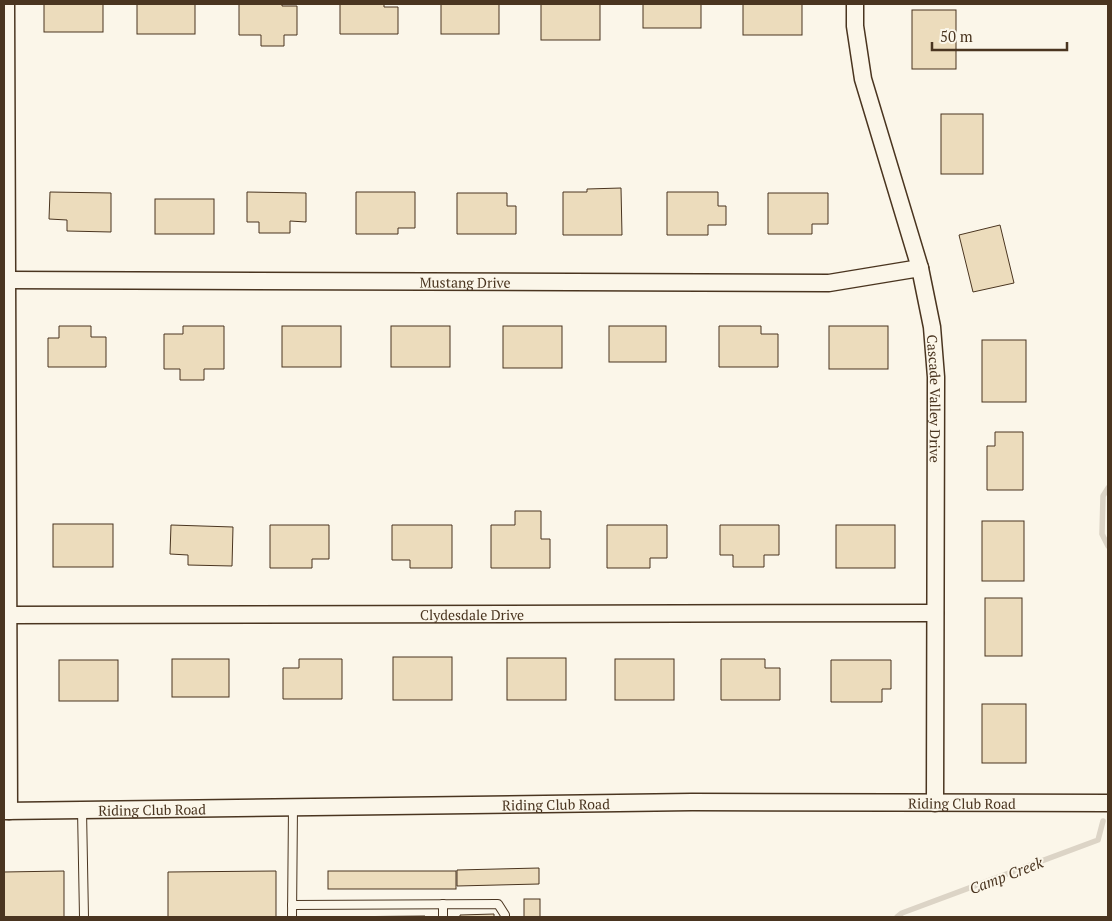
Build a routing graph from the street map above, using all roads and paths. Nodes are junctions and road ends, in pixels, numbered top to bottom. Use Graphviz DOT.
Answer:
graph roads {
  1 [pos="6,4"];
  2 [pos="855,4"];
  3 [pos="920,268"];
  4 [pos="7,280"];
  5 [pos="935,614"];
  6 [pos="8,615"];
  7 [pos="1108,803"];
  8 [pos="935,804"];
  9 [pos="292,807"];
  10 [pos="82,810"];
  11 [pos="6,811"];
  12 [pos="443,904"];
  13 [pos="292,905"];
  14 [pos="84,917"];
  15 [pos="292,917"];
  16 [pos="443,917"];
  17 [pos="505,917"];
  1 -- 4 [label="street"];
  2 -- 3 [label="street, Cascade Valley Drive"];
  3 -- 4 [label="street, Mustang Drive"];
  3 -- 5 [label="street, Cascade Valley Drive"];
  4 -- 6 [label="street"];
  5 -- 6 [label="street, Clydesdale Drive"];
  5 -- 8 [label="street, Cascade Valley Drive"];
  6 -- 11 [label="street"];
  7 -- 8 [label="street, Riding Club Road"];
  8 -- 9 [label="street, Riding Club Road"];
  9 -- 10 [label="street, Riding Club Road"];
  9 -- 13 [label="lane"];
  10 -- 11 [label="street, Riding Club Road"];
  10 -- 14 [label="lane"];
  12 -- 13 [label="lane"];
  12 -- 16 [label="lane"];
  12 -- 17 [label="lane"];
  13 -- 15 [label="lane"];
}
